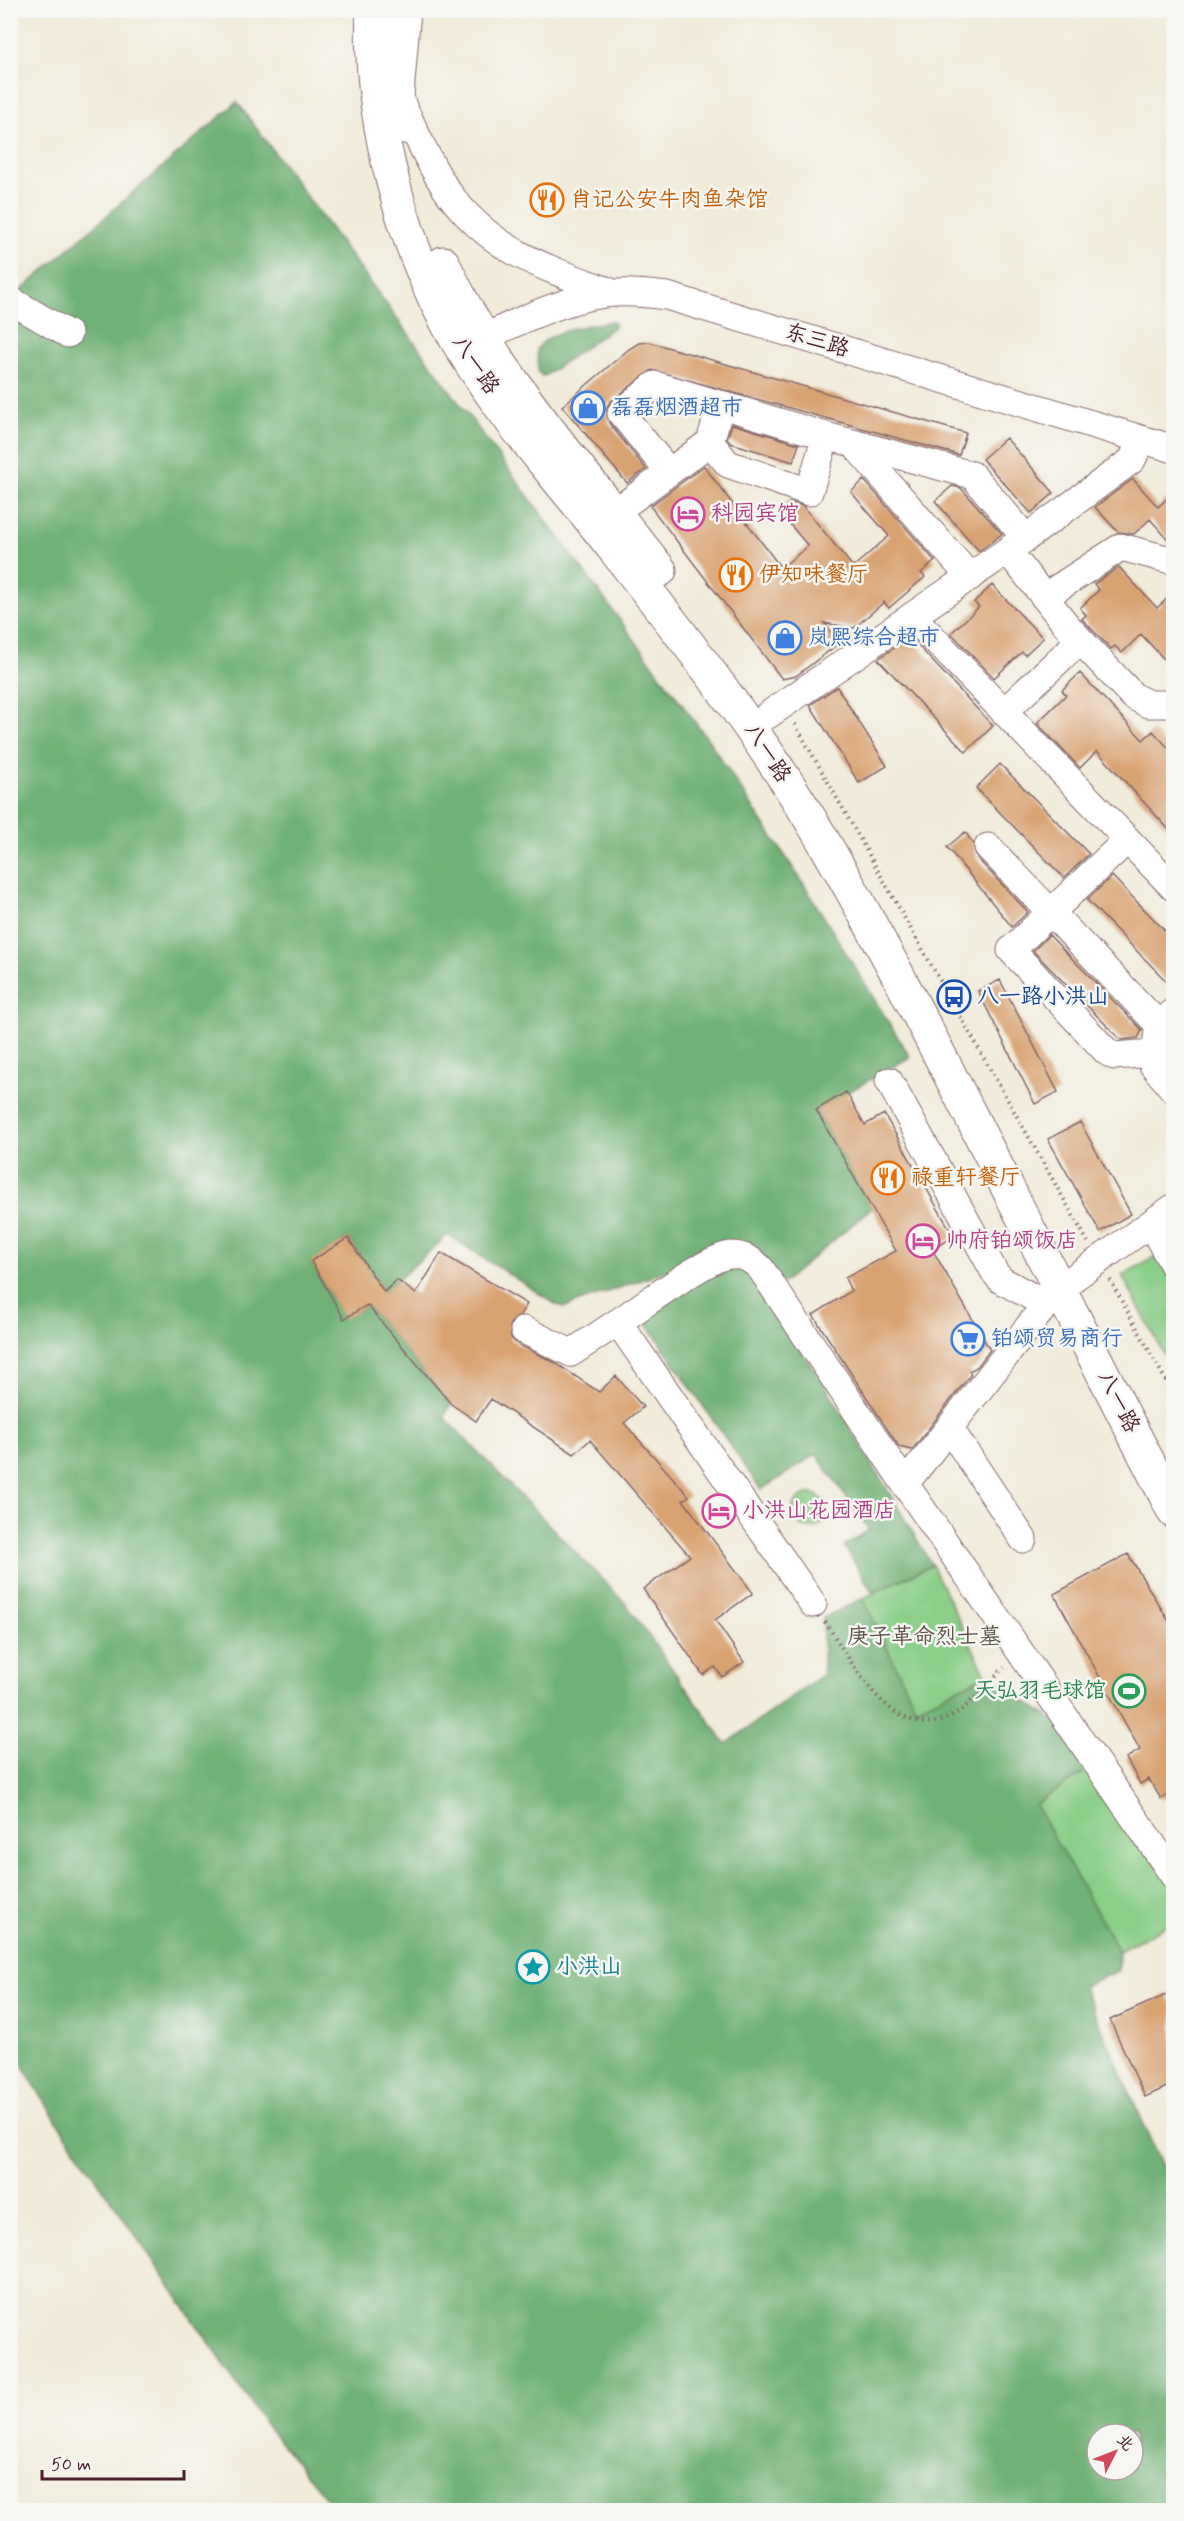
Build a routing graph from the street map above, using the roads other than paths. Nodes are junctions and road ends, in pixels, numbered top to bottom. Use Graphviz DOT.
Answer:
graph roads {
  1 [pos="373,10"];
  2 [pos="404,10"];
  3 [pos="398,95"];
  4 [pos="614,293"];
  5 [pos="10,300"];
  6 [pos="68,334"];
  7 [pos="473,344"];
  8 [pos="721,404"];
  9 [pos="826,436"];
  10 [pos="1141,441"];
  11 [pos="710,442"];
  12 [pos="853,443"];
  13 [pos="1172,444"];
  14 [pos="669,472"];
  15 [pos="615,512"];
  16 [pos="1017,544"];
  17 [pos="1173,561"];
  18 [pos="970,577"];
  19 [pos="1044,597"];
  20 [pos="912,616"];
  21 [pos="1080,640"];
  22 [pos="1173,704"];
  23 [pos="775,710"];
  24 [pos="1005,712"];
  25 [pos="1127,840"];
  26 [pos="988,847"];
  27 [pos="1173,888"];
  28 [pos="1051,913"];
  29 [pos="1166,1018"];
  30 [pos="1154,1053"];
  31 [pos="888,1082"];
  32 [pos="1173,1090"];
  33 [pos="1173,1207"];
  34 [pos="1166,1234"];
  35 [pos="1121,1244"];
  36 [pos="1173,1266"];
  37 [pos="1070,1283"];
  38 [pos="618,1322"];
  39 [pos="524,1330"];
  40 [pos="950,1429"];
  41 [pos="1173,1462"];
  42 [pos="905,1484"];
  43 [pos="1173,1512"];
  44 [pos="1023,1539"];
  45 [pos="813,1604"];
  46 [pos="1173,1876"];
  1 -- 7 [label="main road, 八一路"];
  2 -- 3 [label="main road"];
  3 -- 4 [label="street"];
  3 -- 7 [label="main road"];
  4 -- 7 [label="street, 东三路"];
  4 -- 10 [label="street, 东三路"];
  5 -- 6 [label="street"];
  7 -- 15 [label="main road, 八一路"];
  7 -- 37 [label="main road, 八一路"];
  8 -- 9 [label="street"];
  8 -- 11 [label="street"];
  8 -- 14 [label="street"];
  9 -- 11 [label="street"];
  9 -- 12 [label="street"];
  10 -- 13 [label="street, 东三路"];
  10 -- 16 [label="street"];
  11 -- 14 [label="street"];
  12 -- 16 [label="street"];
  12 -- 18 [label="street"];
  14 -- 15 [label="street"];
  15 -- 23 [label="main road, 八一路"];
  16 -- 18 [label="street"];
  16 -- 19 [label="street"];
  17 -- 19 [label="street"];
  18 -- 20 [label="street"];
  19 -- 21 [label="street"];
  20 -- 23 [label="street"];
  20 -- 24 [label="street"];
  21 -- 22 [label="street"];
  21 -- 24 [label="street"];
  23 -- 37 [label="main road, 八一路"];
  24 -- 25 [label="street"];
  25 -- 27 [label="street"];
  25 -- 28 [label="street"];
  26 -- 28 [label="street"];
  28 -- 29 [label="street"];
  28 -- 30 [label="street"];
  29 -- 30 [label="street"];
  30 -- 32 [label="street"];
  31 -- 37 [label="street"];
  33 -- 35 [label="street"];
  34 -- 35 [label="street"];
  34 -- 36 [label="street"];
  35 -- 37 [label="street"];
  37 -- 40 [label="street"];
  37 -- 41 [label="main road, 八一路"];
  37 -- 43 [label="main road, 八一路"];
  38 -- 39 [label="street"];
  38 -- 42 [label="street"];
  38 -- 45 [label="street"];
  40 -- 42 [label="street"];
  40 -- 44 [label="street"];
  42 -- 46 [label="street"];
}
